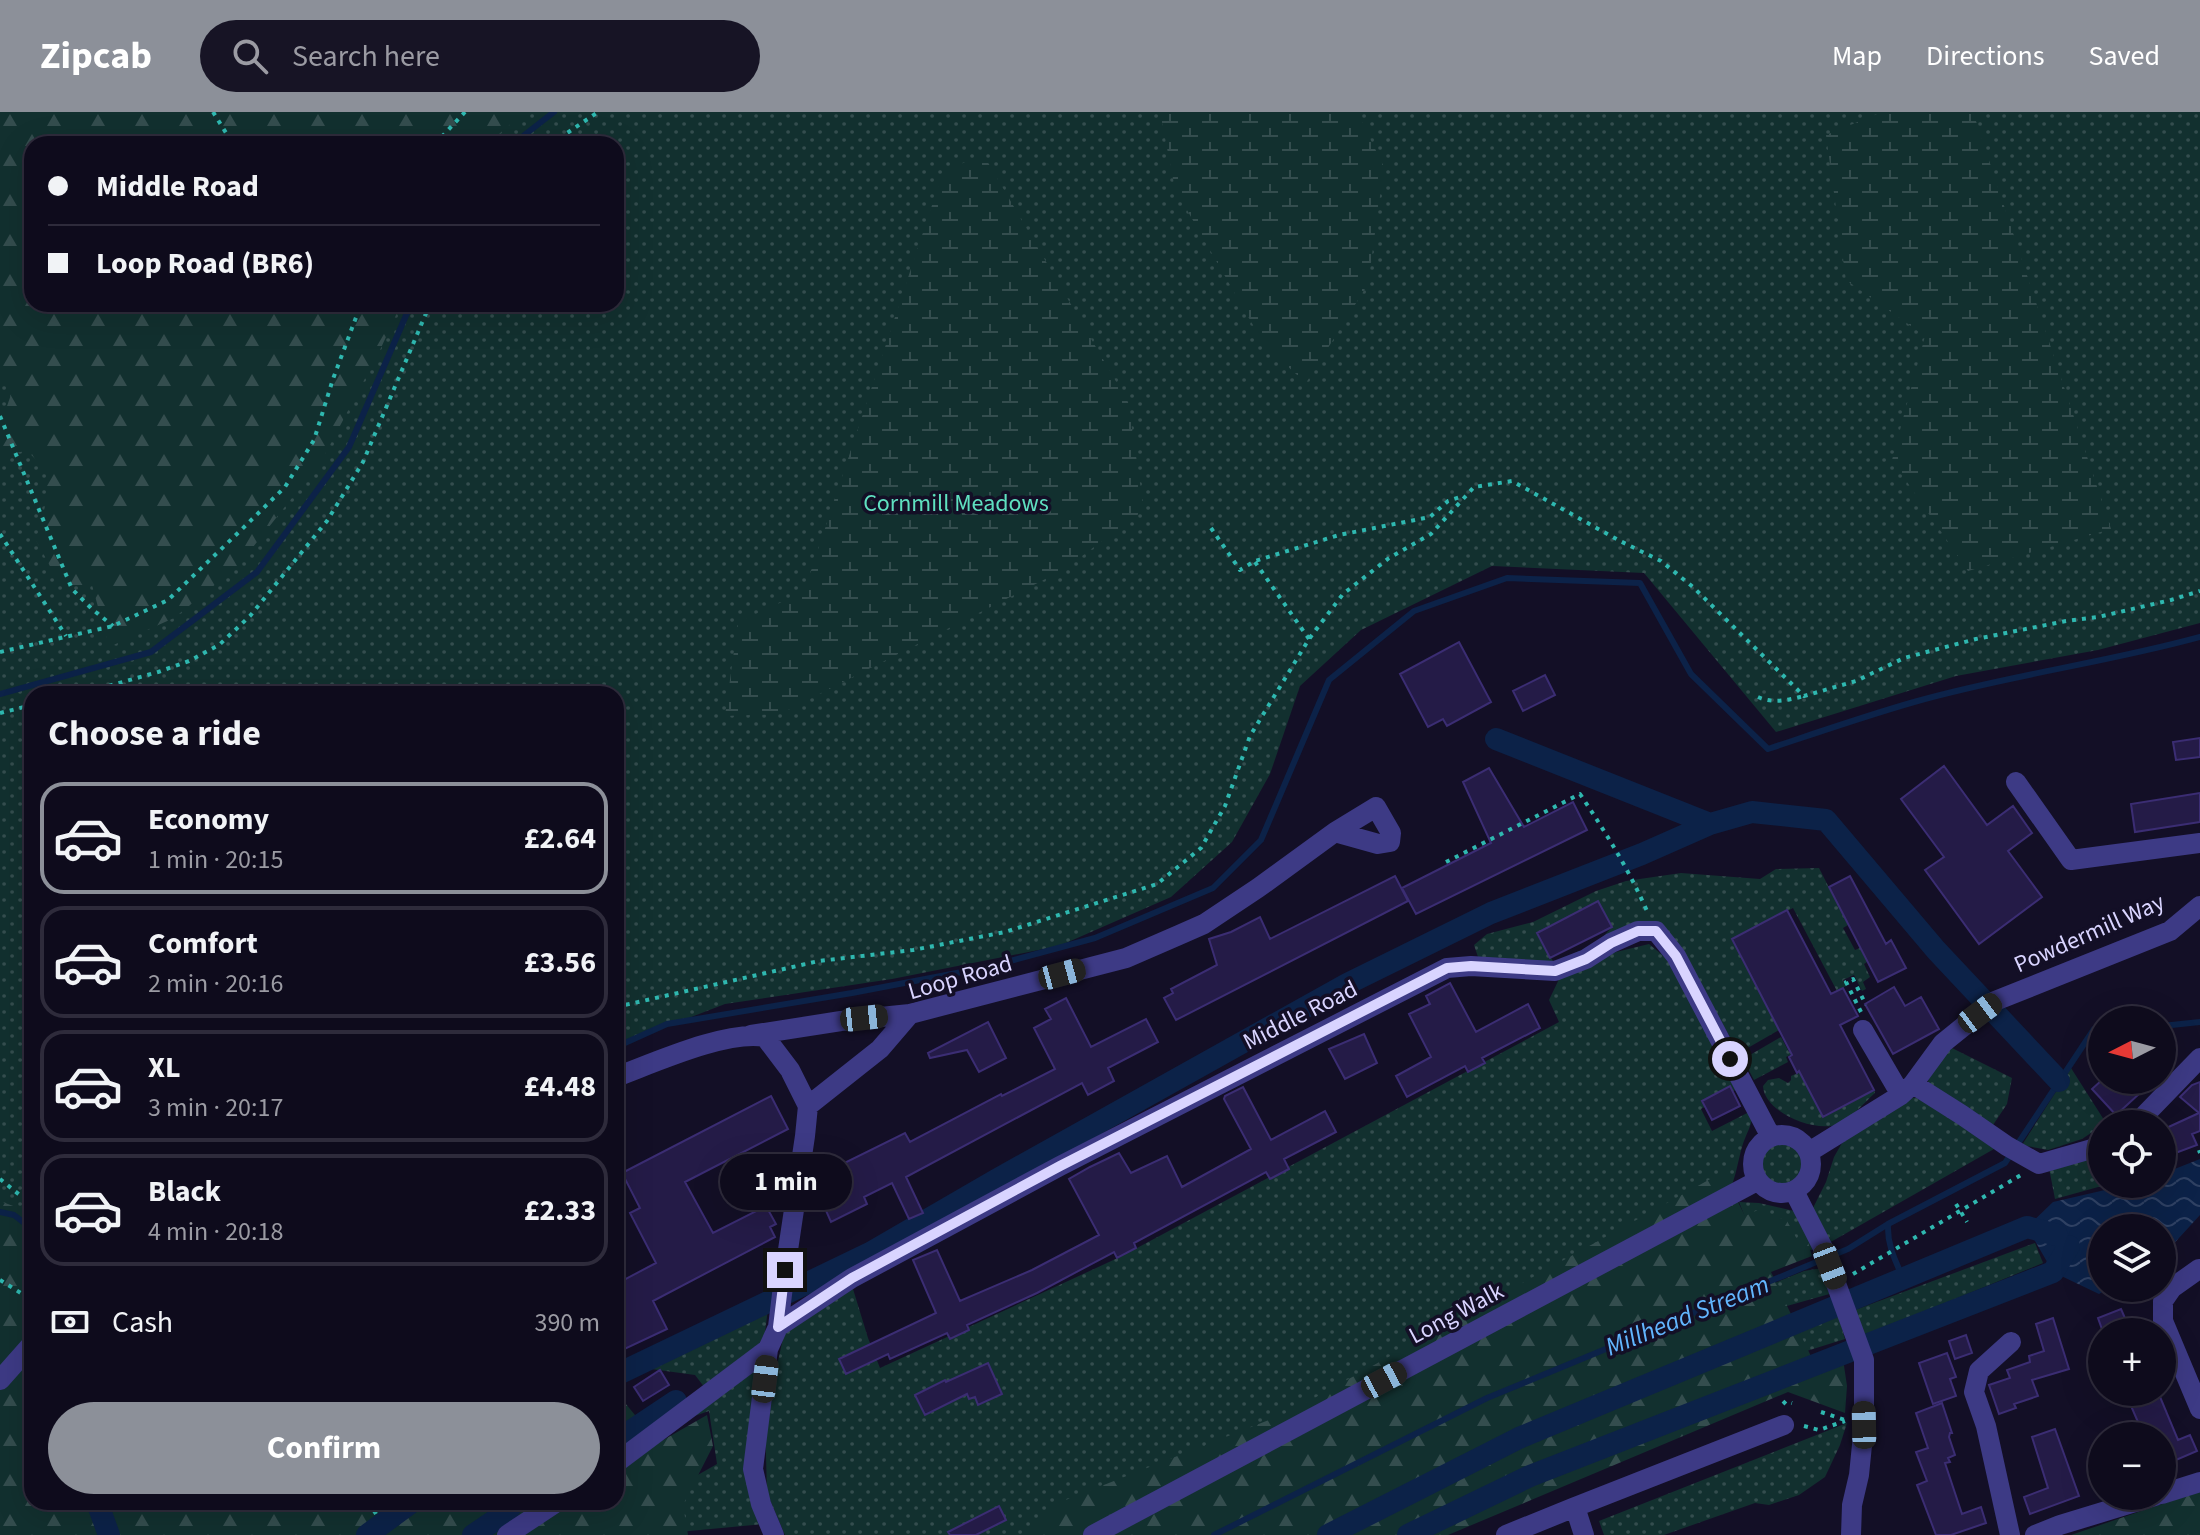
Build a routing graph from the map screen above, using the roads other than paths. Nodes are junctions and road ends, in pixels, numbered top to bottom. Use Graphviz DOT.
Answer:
graph roads {
  1 [pos="2016,782"];
  2 [pos="1335,832"];
  3 [pos="2200,843"];
  4 [pos="2200,906"];
  5 [pos="910,1014"];
  6 [pos="1862,1022"];
  7 [pos="751,1035"];
  8 [pos="2200,1058"];
  9 [pos="624,1074"];
  10 [pos="1907,1089"];
  11 [pos="808,1106"];
  12 [pos="2150,1110"];
  13 [pos="1771,1137"];
  14 [pos="2088,1149"];
  15 [pos="1809,1152"];
  16 [pos="1757,1181"];
  17 [pos="1794,1191"];
  18 [pos="2199,1269"];
  19 [pos="779,1320"];
  20 [pos="2011,1342"];
  21 [pos="768,1349"];
  22 [pos="24,1353"];
  23 [pos="0,1380"];
  24 [pos="2200,1409"];
  25 [pos="1794,1426"];
  26 [pos="624,1457"];
  27 [pos="2200,1482"];
  28 [pos="2176,1490"];
  29 [pos="1575,1507"];
  30 [pos="545,1510"];
  31 [pos="2109,1510"];
  32 [pos="507,1535"];
  33 [pos="774,1535"];
  34 [pos="1093,1535"];
  35 [pos="1506,1535"];
  36 [pos="1584,1535"];
  37 [pos="1851,1535"];
  38 [pos="2010,1535"];
  39 [pos="2035,1535"];
  1 -- 3 [label="street"];
  2 -- 5 [label="street, Loop Road"];
  4 -- 10 [label="street, Powdermill Way"];
  5 -- 7 [label="street"];
  5 -- 11 [label="street, Loop Road"];
  6 -- 10 [label="street"];
  7 -- 9 [label="street"];
  7 -- 11 [label="street"];
  8 -- 12 [label="street"];
  10 -- 14 [label="street"];
  10 -- 15 [label="street, Powdermill Way"];
  11 -- 19 [label="street"];
  13 -- 15 [label="street"];
  13 -- 16 [label="street"];
  13 -- 19 [label="street, Middle Road"];
  15 -- 17 [label="street"];
  16 -- 17 [label="street"];
  16 -- 34 [label="street, Long Walk"];
  17 -- 37 [label="street"];
  18 -- 24 [label="street"];
  19 -- 21 [label="street"];
  20 -- 38 [label="street"];
  21 -- 26 [label="street"];
  21 -- 33 [label="street"];
  22 -- 23 [label="street"];
  25 -- 29 [label="street"];
  27 -- 28 [label="street"];
  29 -- 35 [label="street"];
  29 -- 36 [label="street"];
  30 -- 32 [label="street"];
  31 -- 39 [label="street"];
}
